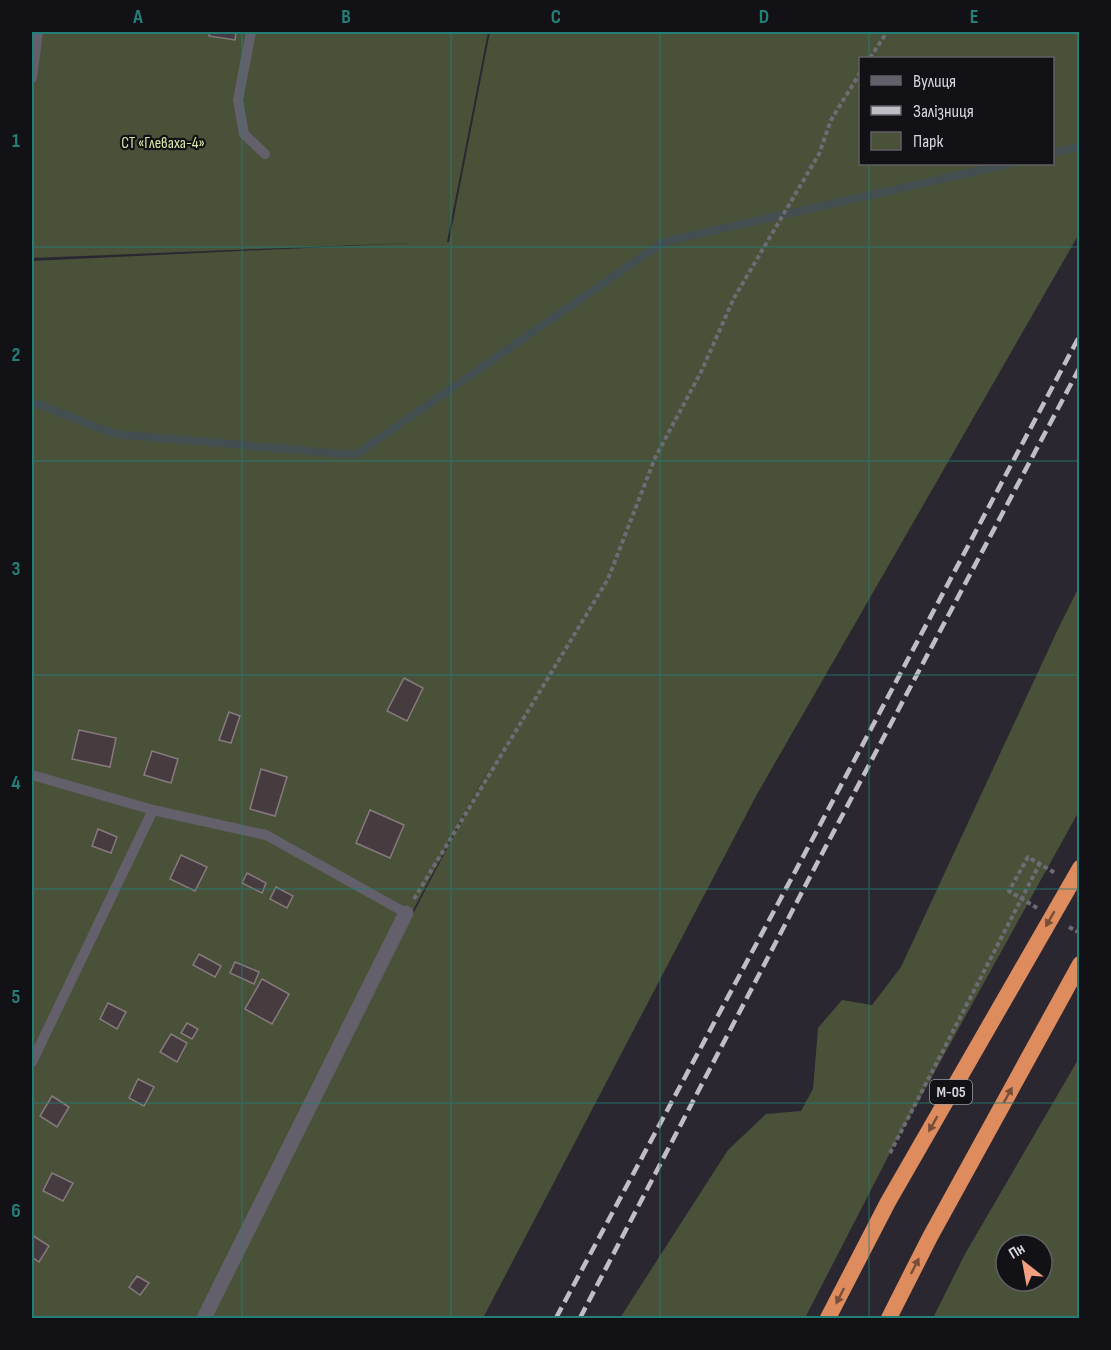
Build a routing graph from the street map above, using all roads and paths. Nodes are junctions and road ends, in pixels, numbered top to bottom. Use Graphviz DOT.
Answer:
graph roads {
  1 [pos="38,32"];
  2 [pos="251,32"];
  3 [pos="887,32"];
  4 [pos="871,57"];
  5 [pos="859,76"];
  6 [pos="32,78"];
  7 [pos="266,153"];
  8 [pos="32,775"];
  9 [pos="153,810"];
  10 [pos="1040,863"];
  11 [pos="1080,868"];
  12 [pos="1070,884"];
  13 [pos="1009,891"];
  14 [pos="406,913"];
  15 [pos="1080,964"];
  16 [pos="32,1062"];
  17 [pos="887,1160"];
  18 [pos="204,1318"];
  19 [pos="828,1318"];
  20 [pos="889,1318"];
  1 -- 6 [label="lane"];
  2 -- 7 [label="lane"];
  3 -- 4 [label="path"];
  5 -- 14 [label="path"];
  8 -- 9 [label="lane"];
  9 -- 14 [label="lane"];
  9 -- 16 [label="lane"];
  10 -- 12 [label="path"];
  10 -- 13 [label="path"];
  10 -- 17 [label="path"];
  11 -- 12 [label="highway, М-05"];
  12 -- 19 [label="highway, М-05, one-way"];
  14 -- 18 [label="street"];
  20 -- 15 [label="highway, one-way"];
}
